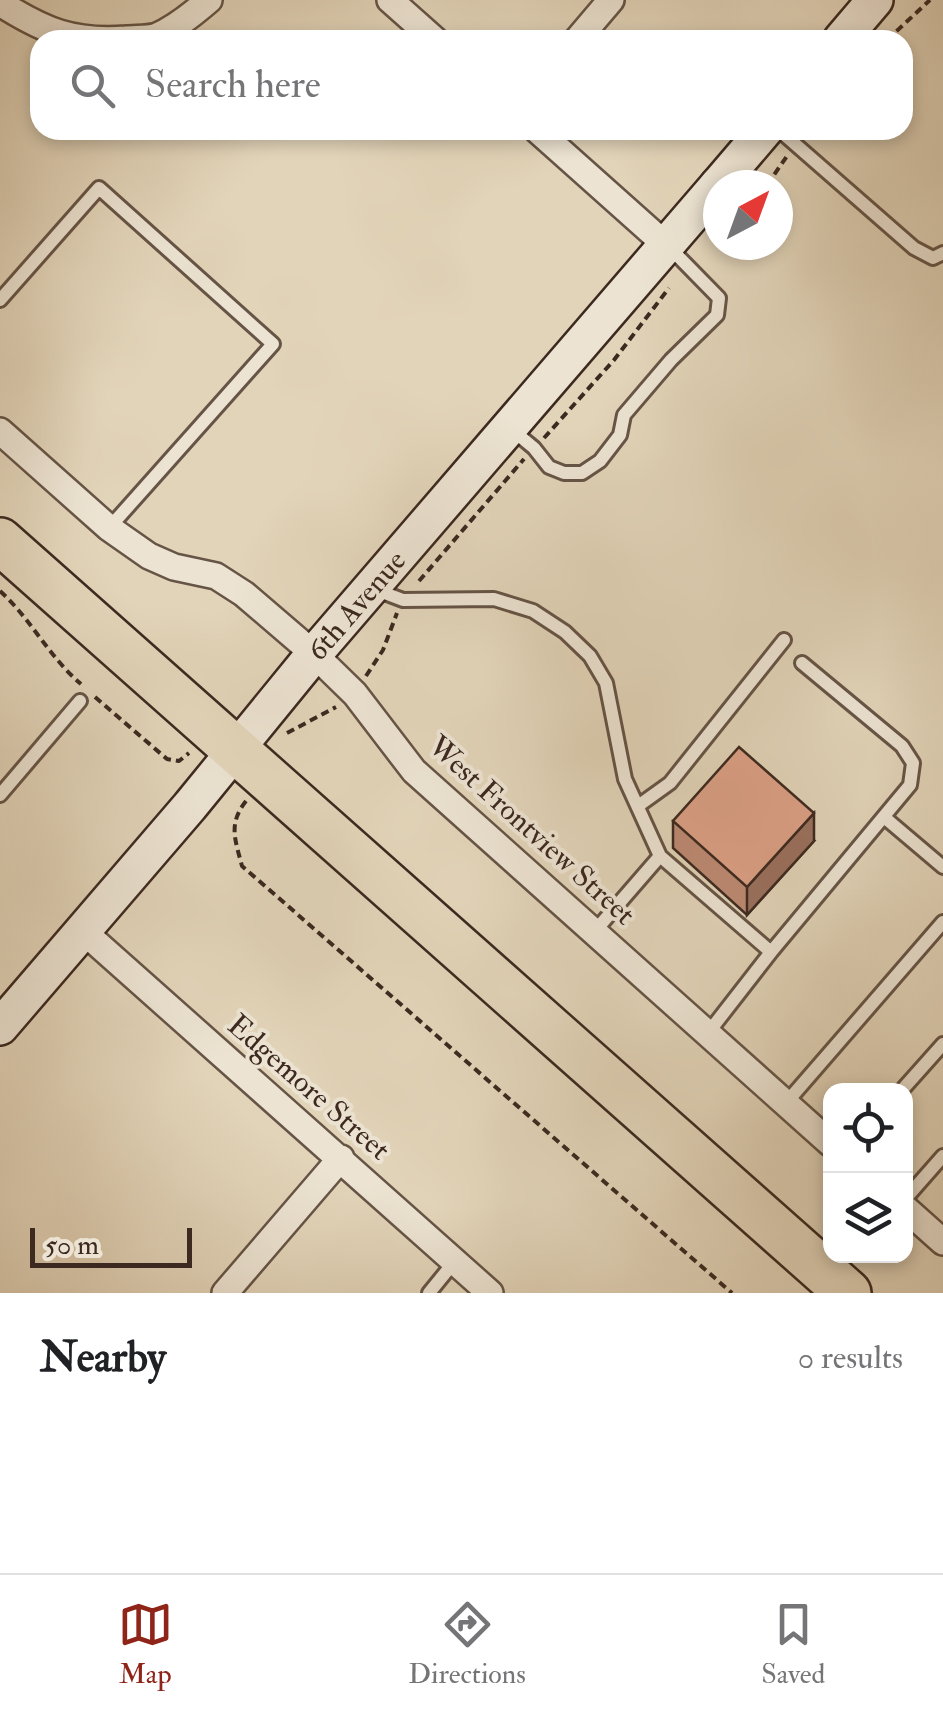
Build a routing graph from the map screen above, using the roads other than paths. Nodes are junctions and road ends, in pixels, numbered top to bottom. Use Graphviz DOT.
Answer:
graph roads {
  1 [pos="209,0"];
  2 [pos="390,0"];
  3 [pos="611,0"];
  4 [pos="875,0"];
  5 [pos="0,3"];
  6 [pos="48,30"];
  7 [pos="167,30"];
  8 [pos="424,30"];
  9 [pos="586,30"];
  10 [pos="850,30"];
  11 [pos="548,140"];
  12 [pos="756,140"];
  13 [pos="790,140"];
  14 [pos="731,170"];
  15 [pos="703,203"];
  16 [pos="667,246"];
  17 [pos="943,253"];
  18 [pos="0,300"];
  19 [pos="510,428"];
  20 [pos="0,431"];
  21 [pos="109,528"];
  22 [pos="0,542"];
  23 [pos="372,588"];
  24 [pos="784,640"];
  25 [pos="314,654"];
  26 [pos="802,664"];
  27 [pos="80,701"];
  28 [pos="226,762"];
  29 [pos="0,796"];
  30 [pos="638,806"];
  31 [pos="884,817"];
  32 [pos="660,856"];
  33 [pos="943,867"];
  34 [pos="943,922"];
  35 [pos="83,931"];
  36 [pos="595,931"];
  37 [pos="771,952"];
  38 [pos="0,1028"];
  39 [pos="708,1033"];
  40 [pos="943,1044"];
  41 [pos="908,1083"];
  42 [pos="786,1103"];
  43 [pos="823,1137"];
  44 [pos="943,1156"];
  45 [pos="341,1158"];
  46 [pos="913,1190"];
  47 [pos="913,1215"];
  48 [pos="943,1242"];
  49 [pos="455,1261"];
  50 [pos="225,1293"];
  51 [pos="428,1293"];
  52 [pos="490,1293"];
  53 [pos="848,1293"];
  1 -- 7 [label="street"];
  2 -- 8 [label="street"];
  3 -- 9 [label="street"];
  4 -- 10 [label="street"];
  5 -- 6 [label="street"];
  11 -- 16 [label="street"];
  12 -- 14 [label="street, 6th Avenue"];
  13 -- 17 [label="lane"];
  15 -- 16 [label="street, 6th Avenue"];
  16 -- 19 [label="street, 6th Avenue"];
  16 -- 19 [label="lane"];
  18 -- 21 [label="lane"];
  19 -- 23 [label="street, 6th Avenue"];
  20 -- 21 [label="street, West Frontview Street"];
  21 -- 25 [label="street, West Frontview Street"];
  22 -- 28 [label="highway"];
  23 -- 25 [label="street, 6th Avenue"];
  23 -- 30 [label="lane"];
  24 -- 30 [label="lane"];
  25 -- 28 [label="street, 6th Avenue"];
  25 -- 36 [label="street, West Frontview Street"];
  26 -- 31 [label="lane"];
  27 -- 29 [label="lane"];
  28 -- 35 [label="street, 6th Avenue"];
  28 -- 53 [label="highway"];
  30 -- 32 [label="lane"];
  31 -- 33 [label="lane"];
  31 -- 37 [label="lane"];
  32 -- 36 [label="lane"];
  32 -- 37 [label="lane"];
  34 -- 42 [label="lane"];
  35 -- 38 [label="street, 6th Avenue"];
  35 -- 45 [label="street, Edgemore Street"];
  36 -- 39 [label="street, West Frontview Street"];
  37 -- 39 [label="lane"];
  39 -- 42 [label="street, West Frontview Street"];
  40 -- 41 [label="lane"];
  42 -- 43 [label="street, West Frontview Street"];
  44 -- 46 [label="lane"];
  45 -- 49 [label="street, Edgemore Street"];
  45 -- 50 [label="street"];
  47 -- 48 [label="street"];
  49 -- 51 [label="lane"];
  49 -- 52 [label="street, Edgemore Street"];
}
